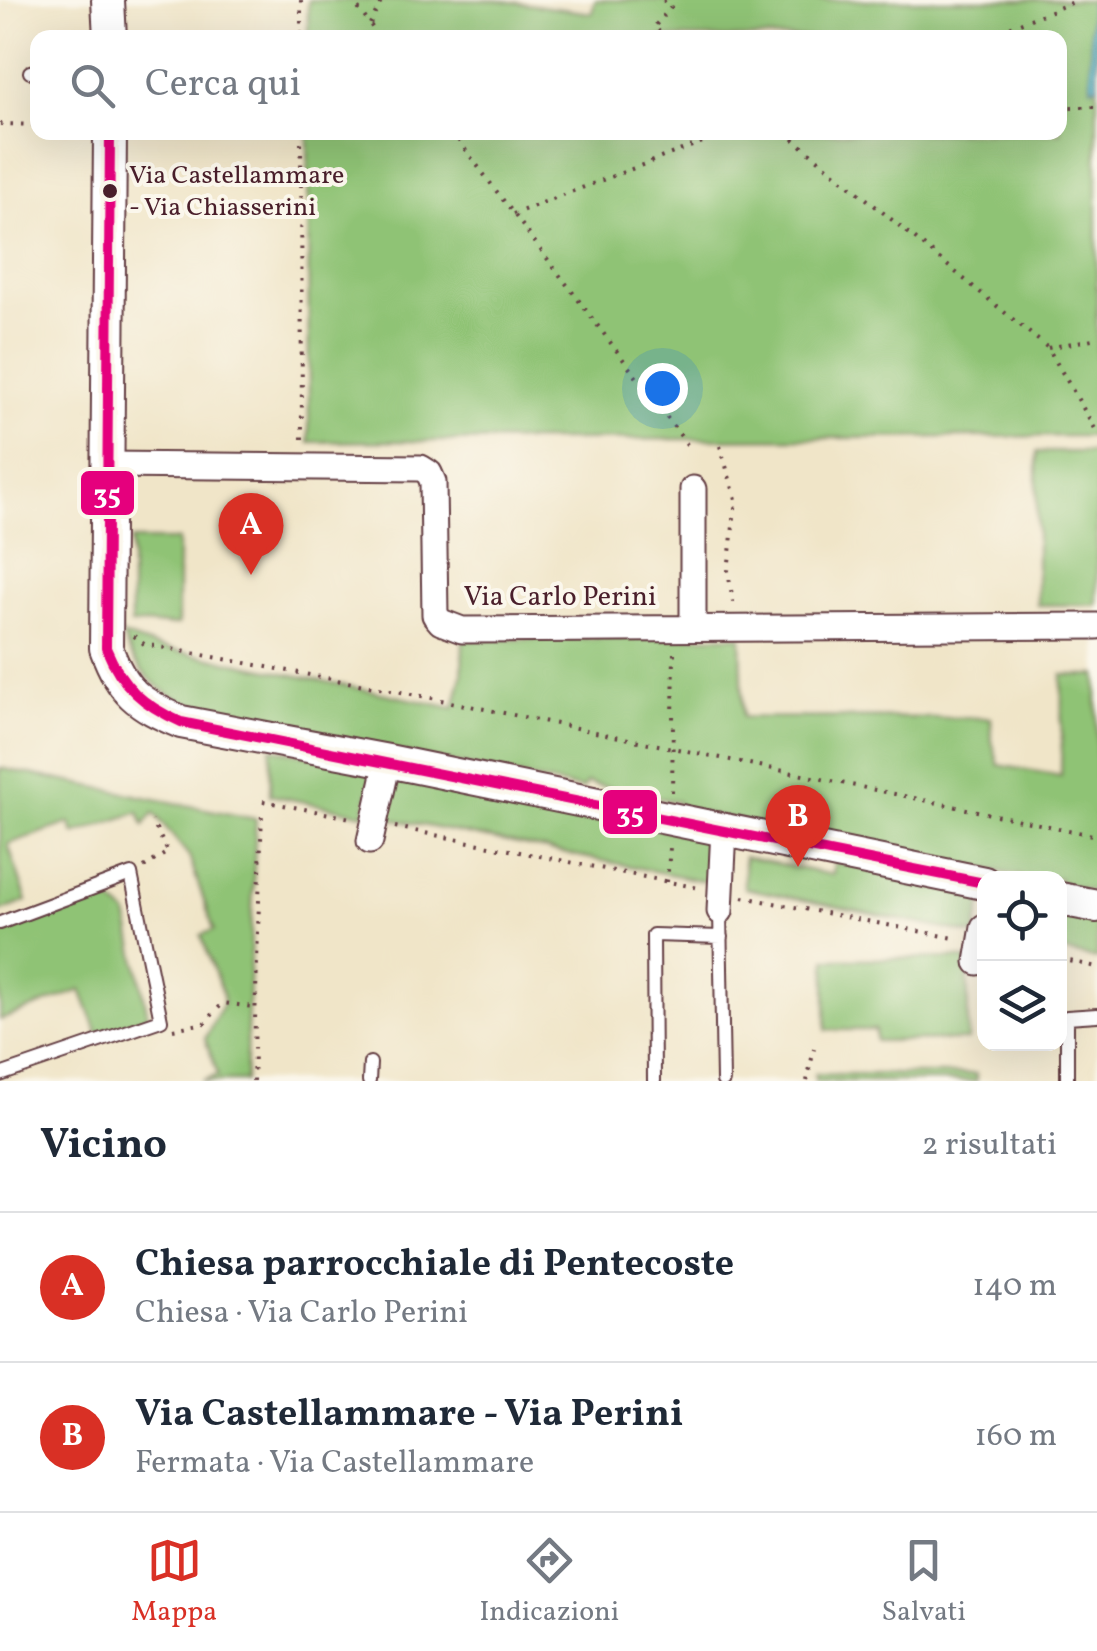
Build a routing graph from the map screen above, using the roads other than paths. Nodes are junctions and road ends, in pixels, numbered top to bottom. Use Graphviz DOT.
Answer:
graph roads {
  1 [pos="108,0"];
  2 [pos="110,30"];
  3 [pos="110,140"];
  4 [pos="106,465"];
  5 [pos="693,490"];
  6 [pos="1097,626"];
  7 [pos="692,628"];
  8 [pos="388,760"];
  9 [pos="372,829"];
  10 [pos="724,830"];
  11 [pos="977,882"];
  12 [pos="1067,900"];
  13 [pos="1097,906"];
  14 [pos="721,908"];
  15 [pos="0,923"];
  16 [pos="1097,1015"];
  17 [pos="370,1062"];
  18 [pos="0,1075"];
  19 [pos="369,1081"];
  20 [pos="654,1081"];
  21 [pos="723,1081"];
  22 [pos="1067,1081"];
  1 -- 2 [label="street"];
  3 -- 4 [label="street"];
  4 -- 7 [label="street, Via Carlo Perini"];
  4 -- 8 [label="street"];
  5 -- 7 [label="street"];
  6 -- 7 [label="street, Via Carlo Perini"];
  8 -- 9 [label="street"];
  8 -- 10 [label="street"];
  10 -- 11 [label="street"];
  10 -- 14 [label="street"];
  12 -- 13 [label="street"];
  14 -- 20 [label="lane"];
  14 -- 21 [label="lane"];
  15 -- 18 [label="lane"];
  16 -- 22 [label="lane"];
  17 -- 19 [label="lane"];
}
